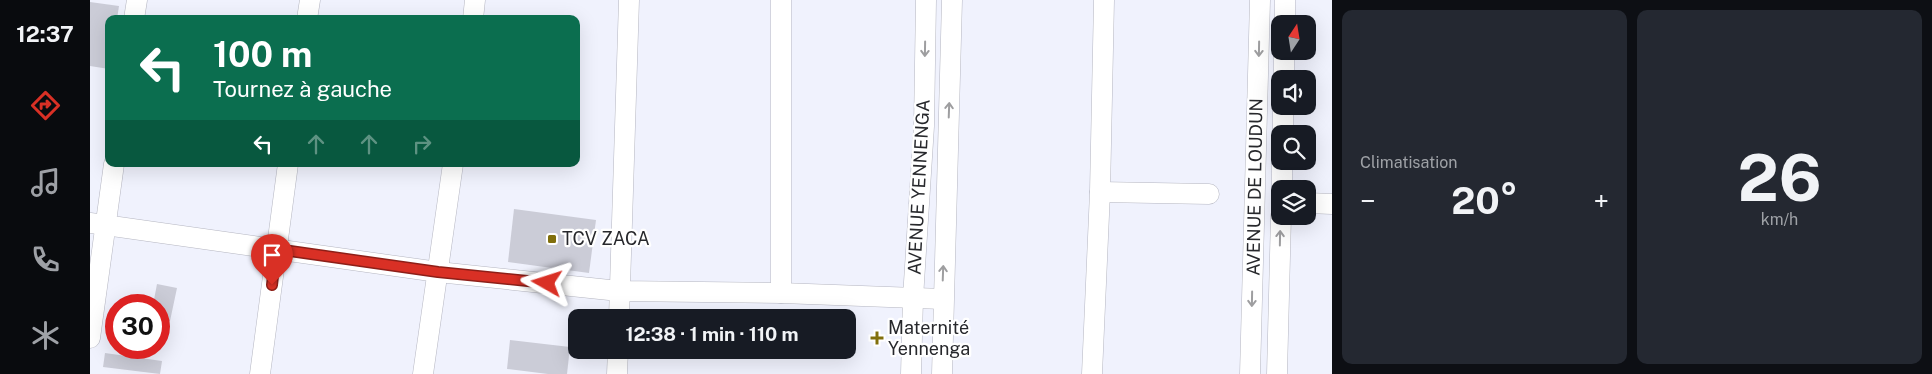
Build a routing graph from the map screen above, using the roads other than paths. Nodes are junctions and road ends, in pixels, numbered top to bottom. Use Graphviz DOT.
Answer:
graph roads {
  1 [pos="137,0"];
  2 [pos="310,0"];
  3 [pos="475,0"];
  4 [pos="629,0"];
  5 [pos="781,0"];
  6 [pos="926,0"];
  7 [pos="952,0"];
  8 [pos="1104,0"];
  9 [pos="1260,0"];
  10 [pos="1285,0"];
  11 [pos="135,15"];
  12 [pos="308,15"];
  13 [pos="473,15"];
  14 [pos="1285,15"];
  15 [pos="113,167"];
  16 [pos="288,167"];
  17 [pos="453,167"];
  18 [pos="1100,192"];
  19 [pos="1209,194"];
  20 [pos="1316,203"];
  21 [pos="1332,204"];
  22 [pos="98,225"];
  23 [pos="1281,225"];
  24 [pos="276,249"];
  25 [pos="438,272"];
  26 [pos="619,290"];
  27 [pos="781,293"];
  28 [pos="913,298"];
  29 [pos="943,299"];
  30 [pos="619,309"];
  31 [pos="90,338"];
  32 [pos="618,359"];
  33 [pos="260,374"];
  34 [pos="424,374"];
  35 [pos="618,374"];
  36 [pos="911,374"];
  37 [pos="942,374"];
  38 [pos="1092,374"];
  39 [pos="1250,374"];
  40 [pos="1277,374"];
  1 -- 11 [label="street"];
  2 -- 12 [label="street"];
  3 -- 13 [label="street"];
  4 -- 26 [label="street"];
  5 -- 27 [label="street"];
  6 -- 28 [label="street, AVENUE YENNENGA, one-way"];
  29 -- 7 [label="street, AVENUE YENNENGA, one-way"];
  8 -- 18 [label="street"];
  9 -- 39 [label="street, AVENUE DE LOUDUN, one-way"];
  10 -- 14 [label="street"];
  15 -- 22 [label="street"];
  16 -- 24 [label="street"];
  17 -- 25 [label="street"];
  18 -- 19 [label="street"];
  18 -- 38 [label="street"];
  20 -- 21 [label="street"];
  22 -- 24 [label="street"];
  22 -- 31 [label="street"];
  40 -- 23 [label="street, AVENUE DE LOUDUN, one-way"];
  24 -- 25 [label="street"];
  24 -- 33 [label="street"];
  25 -- 26 [label="street"];
  25 -- 34 [label="street"];
  26 -- 27 [label="street"];
  26 -- 30 [label="street"];
  27 -- 28 [label="street"];
  28 -- 29 [label="street"];
  28 -- 36 [label="street, AVENUE YENNENGA"];
  29 -- 37 [label="street, AVENUE YENNENGA"];
  32 -- 35 [label="street"];
}
